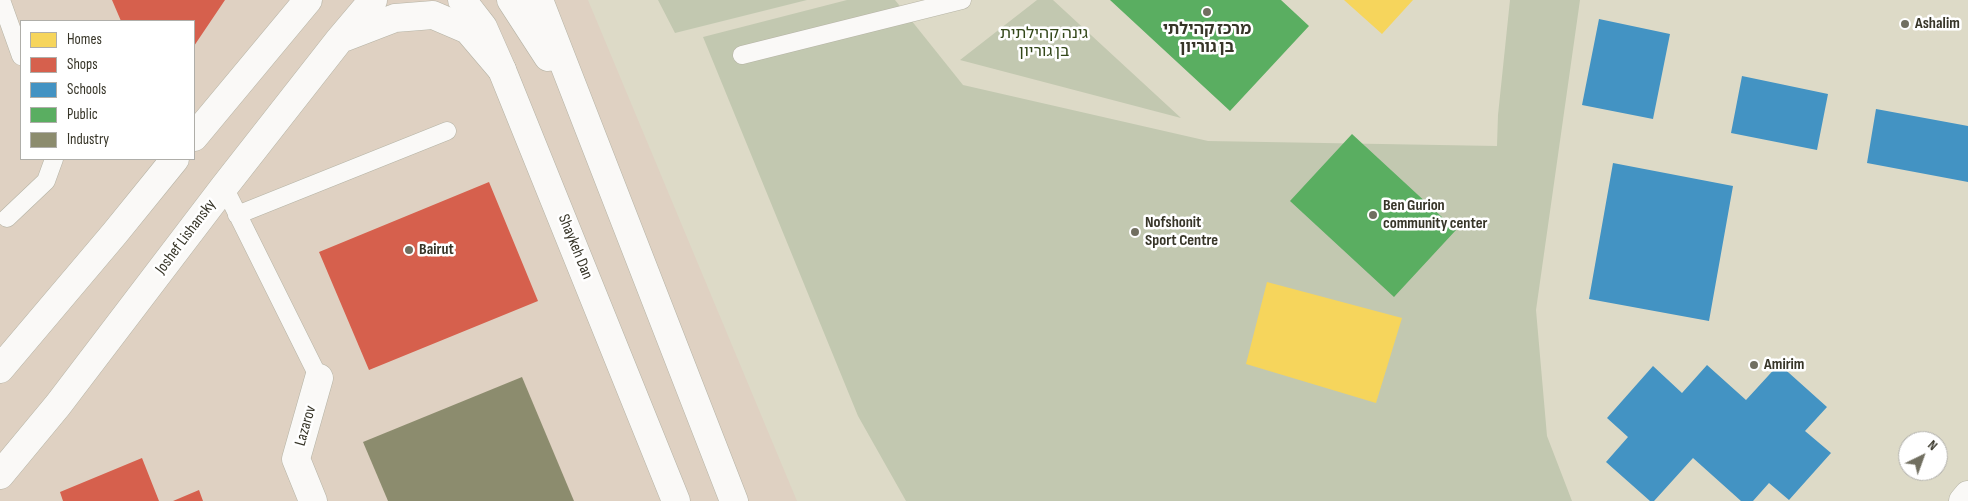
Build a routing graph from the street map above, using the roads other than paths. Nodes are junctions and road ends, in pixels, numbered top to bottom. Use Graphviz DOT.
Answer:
graph roads {
  1 [pos="1,0"];
  2 [pos="294,0"];
  3 [pos="308,0"];
  4 [pos="373,0"];
  5 [pos="462,0"];
  6 [pos="511,0"];
  7 [pos="539,0"];
  8 [pos="962,0"];
  9 [pos="340,39"];
  10 [pos="267,50"];
  11 [pos="20,53"];
  12 [pos="742,55"];
  13 [pos="502,70"];
  14 [pos="579,105"];
  15 [pos="447,131"];
  16 [pos="195,136"];
  17 [pos="54,160"];
  18 [pos="175,160"];
  19 [pos="224,187"];
  20 [pos="237,215"];
  21 [pos="6,218"];
  22 [pos="0,369"];
  23 [pos="319,378"];
  24 [pos="0,475"];
  25 [pos="1968,495"];
  26 [pos="313,501"];
  27 [pos="676,501"];
  28 [pos="734,501"];
  29 [pos="1963,501"];
  1 -- 11 [label="lane"];
  2 -- 10 [label="lane"];
  3 -- 10 [label="street"];
  4 -- 9 [label="street, Joshef Lishansky"];
  5 -- 13 [label="street, Shaykeh Dan"];
  6 -- 14 [label="street"];
  7 -- 14 [label="street"];
  8 -- 12 [label="lane"];
  9 -- 13 [label="street"];
  9 -- 19 [label="street, Joshef Lishansky"];
  10 -- 16 [label="street"];
  13 -- 27 [label="street, Shaykeh Dan"];
  14 -- 28 [label="street"];
  15 -- 20 [label="lane"];
  17 -- 21 [label="lane"];
  18 -- 22 [label="street"];
  19 -- 20 [label="lane"];
  19 -- 24 [label="street, Joshef Lishansky"];
  20 -- 23 [label="lane"];
  23 -- 26 [label="street, Lazarov"];
  25 -- 29 [label="street"];
}
